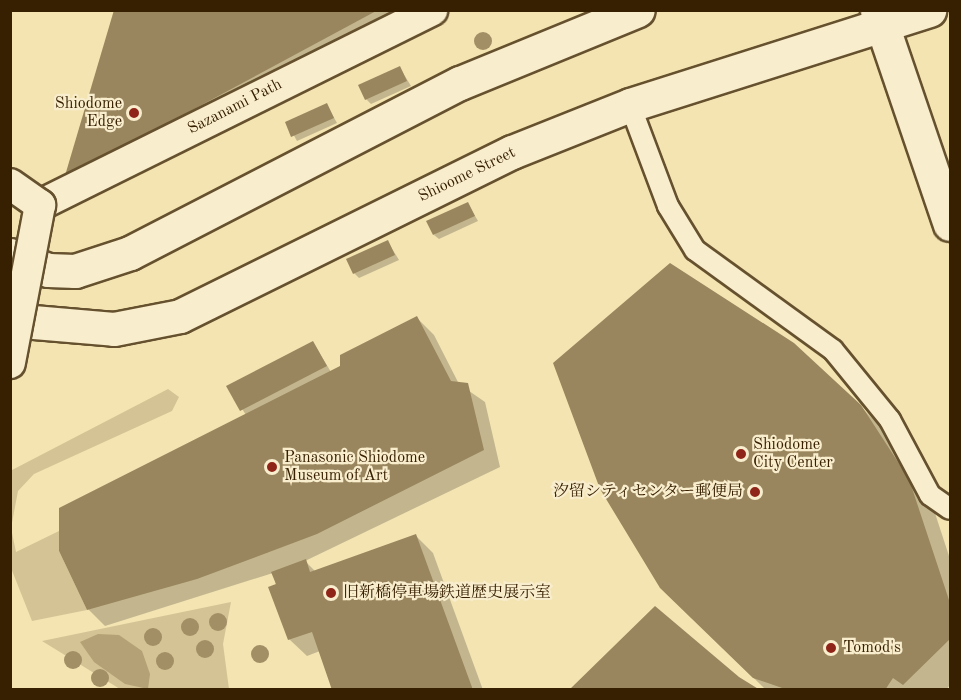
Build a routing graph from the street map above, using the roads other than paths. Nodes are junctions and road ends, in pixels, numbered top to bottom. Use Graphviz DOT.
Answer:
graph roads {
  1 [pos="432,10"];
  2 [pos="638,10"];
  3 [pos="929,10"];
  4 [pos="949,10"];
  5 [pos="951,16"];
  6 [pos="880,18"];
  7 [pos="630,105"];
  8 [pos="10,184"];
  9 [pos="40,206"];
  10 [pos="951,224"];
  11 [pos="10,255"];
  12 [pos="10,320"];
  13 [pos="10,363"];
  14 [pos="951,509"];
  1 -- 9 [label="street, Sazanami Path"];
  2 -- 11 [label="main road"];
  3 -- 6 [label="main road, Shioome Street"];
  4 -- 5 [label="main road"];
  6 -- 7 [label="main road, Shioome Street"];
  6 -- 10 [label="main road"];
  7 -- 12 [label="main road, Shioome Street"];
  7 -- 14 [label="lane"];
  8 -- 9 [label="street, bridge"];
  9 -- 13 [label="street, bridge"];
}
